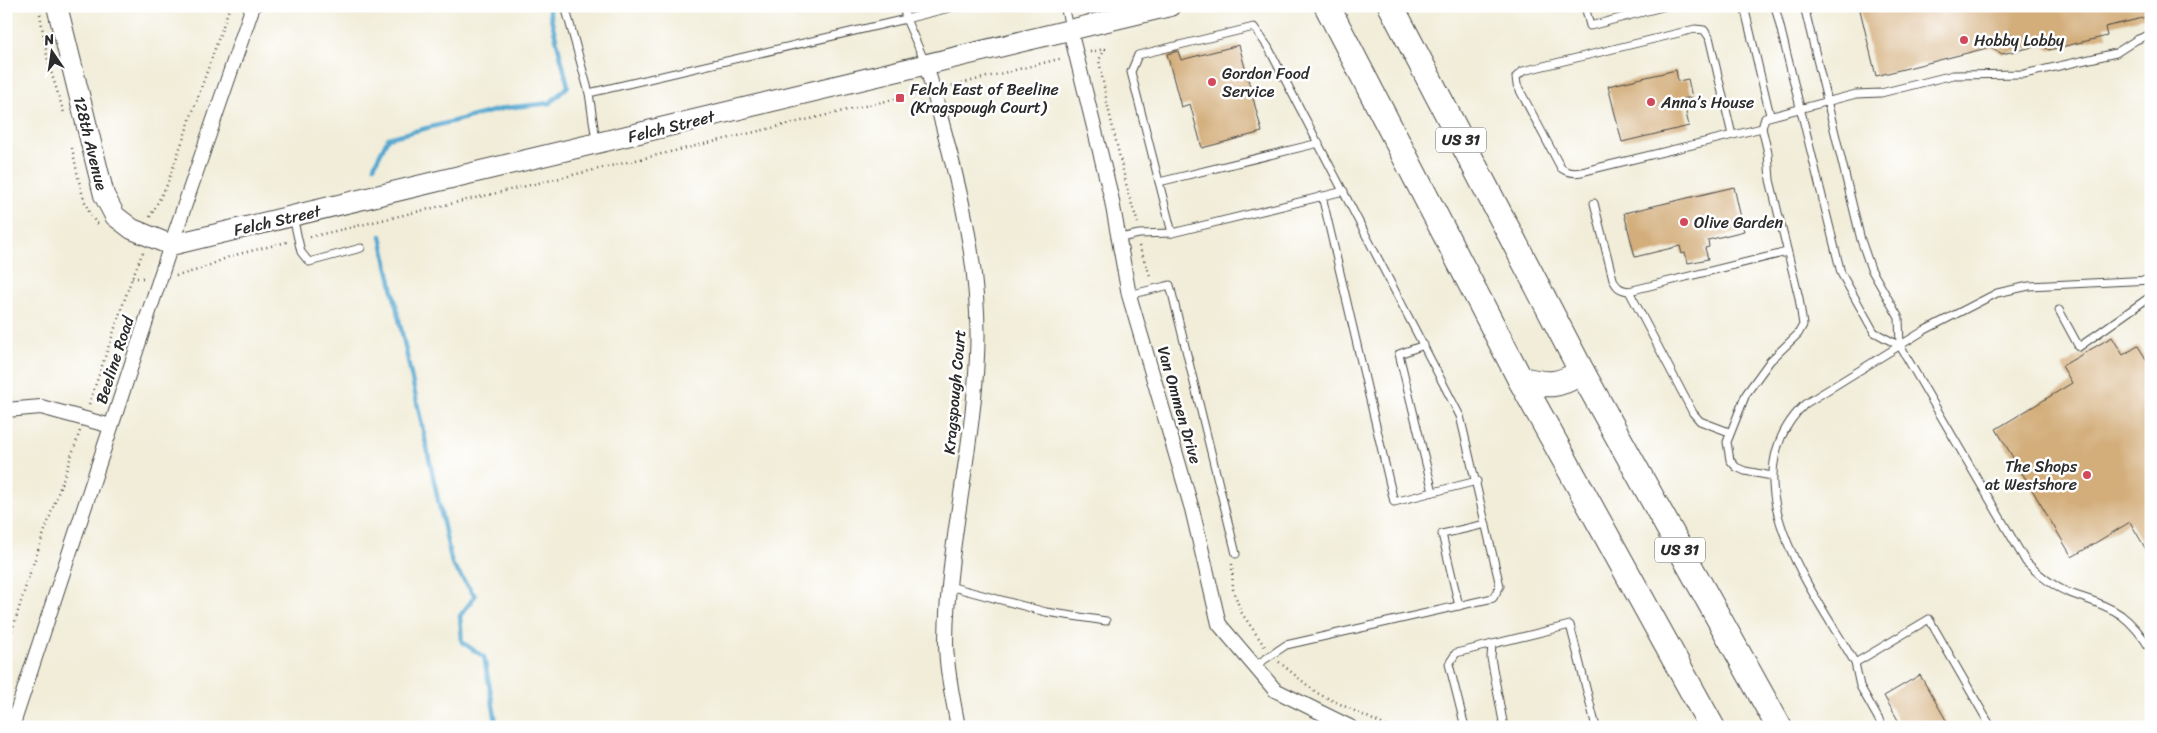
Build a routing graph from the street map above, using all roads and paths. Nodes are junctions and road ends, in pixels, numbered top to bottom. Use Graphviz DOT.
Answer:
graph roads {
  1 [pos="57,6"];
  2 [pos="230,6"];
  3 [pos="253,6"];
  4 [pos="565,6"];
  5 [pos="903,6"];
  6 [pos="956,6"];
  7 [pos="1064,6"];
  8 [pos="1170,6"];
  9 [pos="1327,6"];
  10 [pos="1391,6"];
  11 [pos="1585,6"];
  12 [pos="1666,6"];
  13 [pos="1744,6"];
  14 [pos="1775,6"];
  15 [pos="1804,6"];
  16 [pos="906,19"];
  17 [pos="1070,30"];
  18 [pos="2151,34"];
  19 [pos="1076,55"];
  20 [pos="926,64"];
  21 [pos="933,90"];
  22 [pos="589,92"];
  23 [pos="1827,101"];
  24 [pos="1800,108"];
  25 [pos="1770,115"];
  26 [pos="1762,128"];
  27 [pos="1732,135"];
  28 [pos="1319,143"];
  29 [pos="596,144"];
  30 [pos="1159,182"];
  31 [pos="1344,191"];
  32 [pos="1322,196"];
  33 [pos="1594,203"];
  34 [pos="293,217"];
  35 [pos="1172,233"];
  36 [pos="1139,234"];
  37 [pos="146,235"];
  38 [pos="1120,238"];
  39 [pos="298,240"];
  40 [pos="171,245"];
  41 [pos="361,248"];
  42 [pos="1787,252"];
  43 [pos="160,277"];
  44 [pos="132,278"];
  45 [pos="2151,280"];
  46 [pos="1156,289"];
  47 [pos="1628,291"];
  48 [pos="1129,295"];
  49 [pos="2151,296"];
  50 [pos="2060,310"];
  51 [pos="1424,345"];
  52 [pos="1900,346"];
  53 [pos="1582,372"];
  54 [pos="1520,378"];
  55 [pos="6,410"];
  56 [pos="84,418"];
  57 [pos="111,426"];
  58 [pos="1729,432"];
  59 [pos="1772,476"];
  60 [pos="1477,481"];
  61 [pos="1433,492"];
  62 [pos="1486,524"];
  63 [pos="1233,555"];
  64 [pos="949,586"];
  65 [pos="1459,606"];
  66 [pos="1106,621"];
  67 [pos="1492,644"];
  68 [pos="6,650"];
  69 [pos="2151,650"];
  70 [pos="1272,655"];
  71 [pos="1856,663"];
  72 [pos="1255,666"];
  73 [pos="12,727"];
  74 [pos="958,727"];
  75 [pos="1350,727"];
  76 [pos="1388,727"];
  77 [pos="1465,727"];
  78 [pos="1504,727"];
  79 [pos="1596,727"];
  80 [pos="1712,727"];
  81 [pos="1779,727"];
  82 [pos="1883,727"];
  83 [pos="1991,727"];
  1 -- 37 [label="street, 128th Avenue"];
  2 -- 37 [label="path"];
  3 -- 40 [label="street, Beeline Road"];
  4 -- 22 [label="lane"];
  5 -- 16 [label="lane"];
  6 -- 16 [label="lane"];
  7 -- 17 [label="lane"];
  8 -- 17 [label="street, Felch Street"];
  9 -- 54 [label="highway"];
  10 -- 53 [label="highway, US 31"];
  11 -- 12 [label="lane"];
  13 -- 25 [label="lane"];
  14 -- 24 [label="lane"];
  15 -- 23 [label="lane"];
  16 -- 20 [label="lane"];
  16 -- 22 [label="lane"];
  17 -- 19 [label="street, Van Ommen Drive"];
  17 -- 20 [label="street, Felch Street"];
  18 -- 23 [label="lane"];
  19 -- 21 [label="path"];
  19 -- 36 [label="path"];
  19 -- 38 [label="street, Van Ommen Drive"];
  20 -- 21 [label="street, Kragspough Court"];
  20 -- 29 [label="street, Felch Street"];
  21 -- 39 [label="path"];
  21 -- 64 [label="street, Kragspough Court"];
  22 -- 29 [label="lane"];
  23 -- 24 [label="lane"];
  23 -- 52 [label="lane"];
  24 -- 25 [label="lane"];
  24 -- 52 [label="lane"];
  25 -- 26 [label="lane"];
  26 -- 27 [label="lane"];
  26 -- 42 [label="lane"];
  27 -- 27 [label="lane"];
  28 -- 30 [label="lane"];
  28 -- 30 [label="lane"];
  28 -- 31 [label="lane"];
  29 -- 34 [label="street, Felch Street"];
  30 -- 35 [label="lane"];
  31 -- 32 [label="lane"];
  31 -- 51 [label="lane"];
  32 -- 35 [label="lane"];
  32 -- 61 [label="lane"];
  33 -- 47 [label="lane"];
  34 -- 39 [label="lane"];
  34 -- 40 [label="street, Felch Street"];
  35 -- 36 [label="lane"];
  36 -- 38 [label="lane"];
  36 -- 46 [label="path"];
  37 -- 40 [label="street, 128th Avenue"];
  37 -- 44 [label="path"];
  38 -- 48 [label="street, Van Ommen Drive"];
  39 -- 41 [label="lane"];
  39 -- 43 [label="path"];
  40 -- 43 [label="street, Beeline Road"];
  42 -- 47 [label="lane"];
  42 -- 58 [label="lane"];
  43 -- 44 [label="path"];
  43 -- 57 [label="street, Beeline Road"];
  44 -- 56 [label="path"];
  45 -- 52 [label="lane"];
  46 -- 48 [label="lane"];
  46 -- 63 [label="lane"];
  47 -- 58 [label="lane"];
  48 -- 72 [label="street, Van Ommen Drive"];
  49 -- 50 [label="lane"];
  51 -- 60 [label="lane"];
  51 -- 61 [label="lane"];
  52 -- 59 [label="lane"];
  52 -- 69 [label="lane"];
  53 -- 54 [label="highway"];
  53 -- 81 [label="highway, US 31"];
  54 -- 80 [label="highway"];
  55 -- 56 [label="street"];
  56 -- 57 [label="street"];
  56 -- 68 [label="path"];
  57 -- 73 [label="street, Beeline Road"];
  58 -- 59 [label="lane"];
  59 -- 71 [label="lane"];
  60 -- 61 [label="lane"];
  60 -- 62 [label="lane"];
  62 -- 65 [label="lane"];
  62 -- 65 [label="lane"];
  63 -- 70 [label="path"];
  64 -- 66 [label="lane"];
  64 -- 74 [label="street, Kragspough Court"];
  65 -- 70 [label="lane"];
  67 -- 77 [label="lane"];
  67 -- 78 [label="lane"];
  67 -- 79 [label="lane"];
  70 -- 72 [label="lane"];
  70 -- 76 [label="path"];
  71 -- 82 [label="lane"];
  71 -- 83 [label="lane"];
  72 -- 75 [label="street, Van Ommen Drive"];
}
